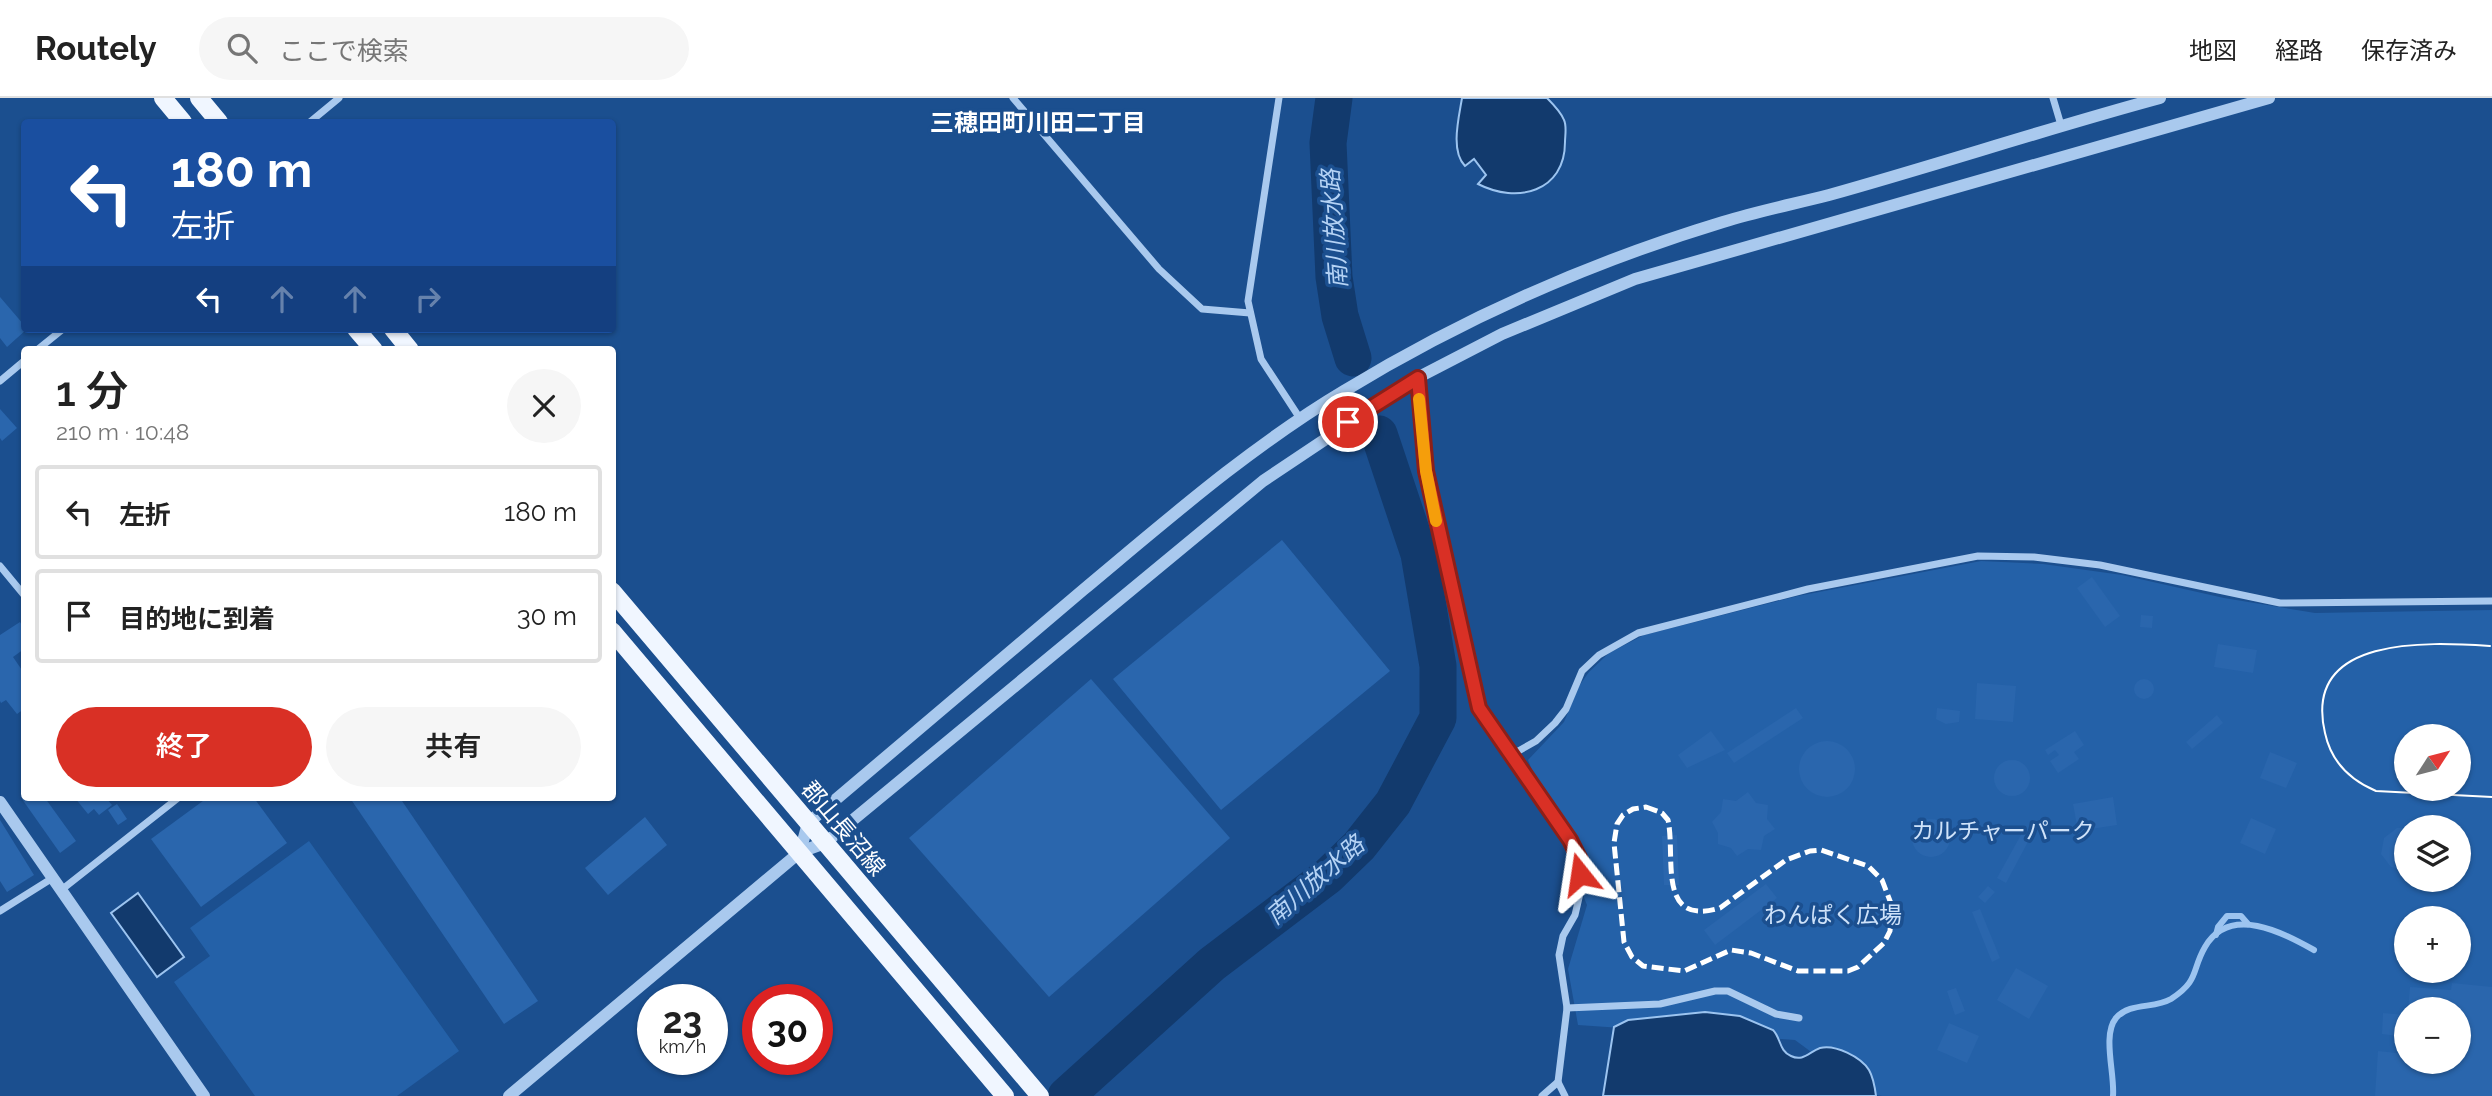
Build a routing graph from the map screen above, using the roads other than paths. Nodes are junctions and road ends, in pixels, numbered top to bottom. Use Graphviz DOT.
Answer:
graph roads {
  1 [pos="163,98"];
  2 [pos="199,98"];
  3 [pos="339,98"];
  4 [pos="1013,98"];
  5 [pos="1279,98"];
  6 [pos="2053,98"];
  7 [pos="2160,98"];
  8 [pos="2269,98"];
  9 [pos="180,119"];
  10 [pos="216,119"];
  11 [pos="314,119"];
  12 [pos="2061,125"];
  13 [pos="1250,313"];
  14 [pos="58,333"];
  15 [pos="42,346"];
  16 [pos="21,364"];
  17 [pos="1418,378"];
  18 [pos="0,381"];
  19 [pos="1301,420"];
  20 [pos="0,566"];
  21 [pos="21,591"];
  22 [pos="616,596"];
  23 [pos="2492,601"];
  24 [pos="616,636"];
  25 [pos="1513,754"];
  26 [pos="174,801"];
  27 [pos="0,802"];
  28 [pos="808,823"];
  29 [pos="825,844"];
  30 [pos="800,852"];
  31 [pos="51,879"];
  32 [pos="60,891"];
  33 [pos="0,911"];
  34 [pos="1567,1009"];
  35 [pos="1799,1018"];
  36 [pos="1558,1082"];
  37 [pos="1037,1092"];
  38 [pos="204,1096"];
  39 [pos="509,1096"];
  40 [pos="1006,1096"];
  41 [pos="1542,1096"];
  42 [pos="1565,1096"];
  1 -- 9 [label="main road"];
  2 -- 10 [label="main road"];
  3 -- 11 [label="street"];
  4 -- 13 [label="street"];
  5 -- 13 [label="street"];
  6 -- 12 [label="street"];
  7 -- 12 [label="street"];
  8 -- 17 [label="street"];
  12 -- 19 [label="street"];
  13 -- 19 [label="street"];
  14 -- 15 [label="street"];
  16 -- 18 [label="street"];
  17 -- 25 [label="street"];
  17 -- 29 [label="street"];
  19 -- 28 [label="street"];
  20 -- 21 [label="street"];
  22 -- 28 [label="main road, 郡山長沼線"];
  23 -- 25 [label="street"];
  24 -- 30 [label="main road"];
  25 -- 34 [label="street"];
  26 -- 32 [label="street"];
  27 -- 31 [label="street"];
  28 -- 29 [label="main road, 郡山長沼線"];
  28 -- 30 [label="street"];
  29 -- 30 [label="street"];
  29 -- 37 [label="main road, 郡山長沼線"];
  30 -- 39 [label="street"];
  30 -- 40 [label="main road"];
  31 -- 32 [label="street"];
  31 -- 33 [label="street"];
  32 -- 38 [label="street"];
  34 -- 35 [label="street"];
  34 -- 36 [label="street"];
  36 -- 41 [label="street"];
  36 -- 42 [label="street"];
}
